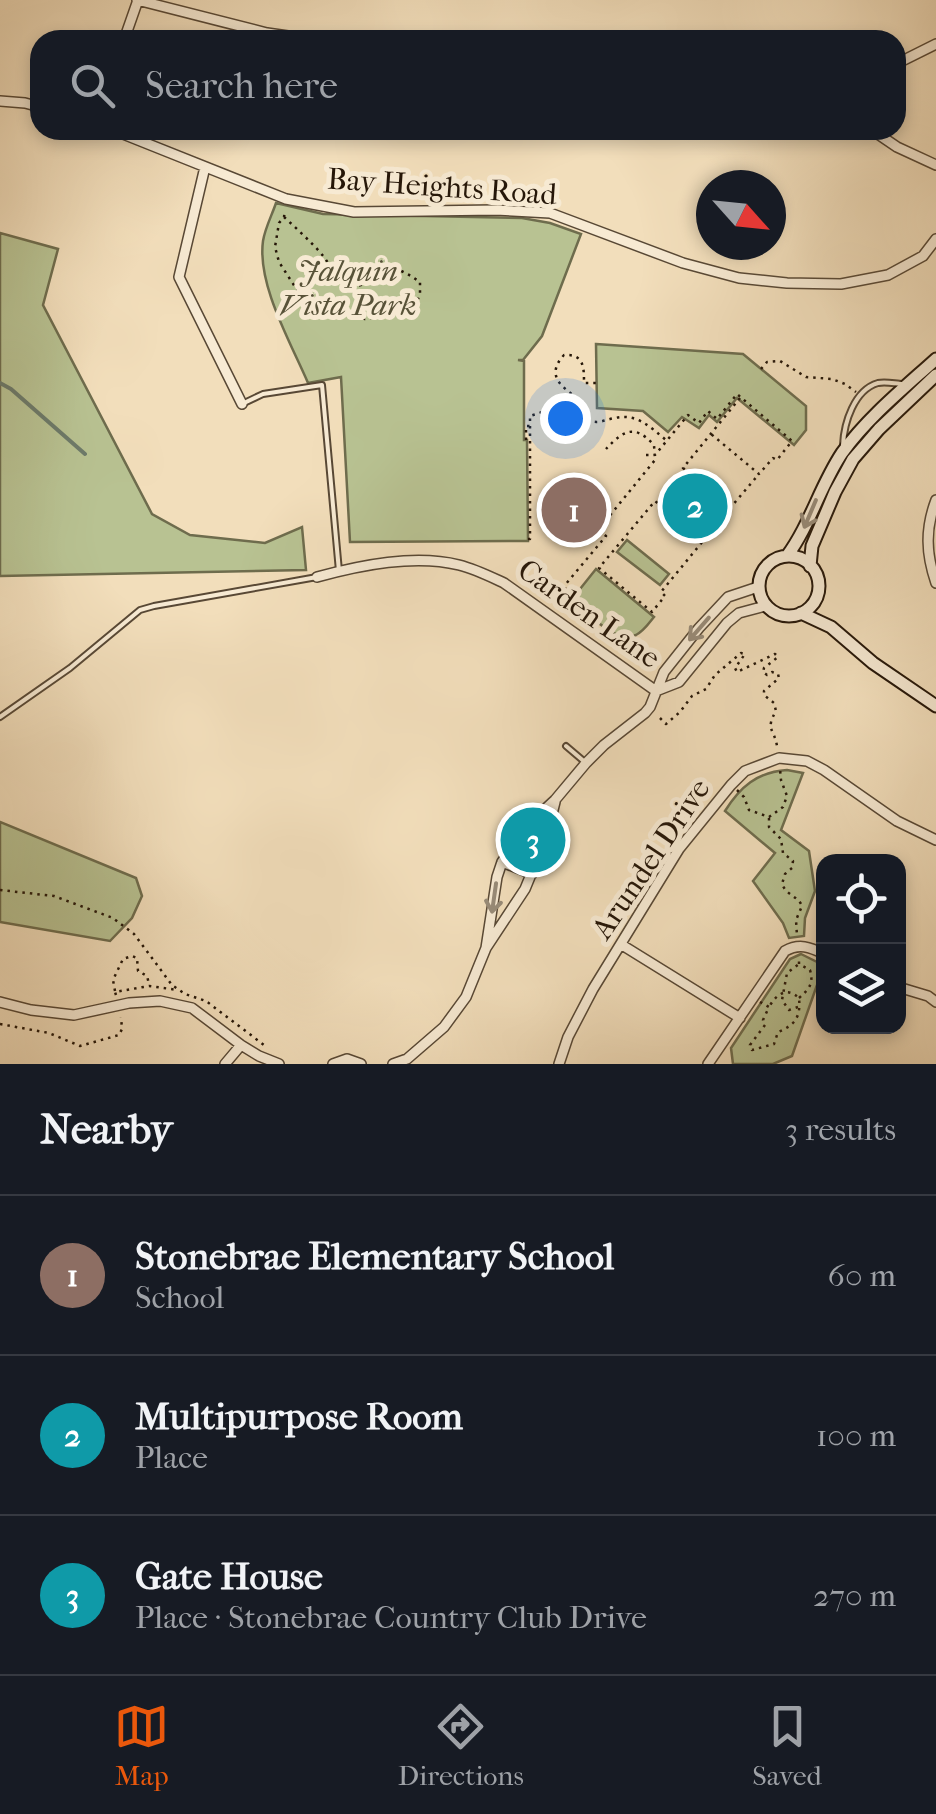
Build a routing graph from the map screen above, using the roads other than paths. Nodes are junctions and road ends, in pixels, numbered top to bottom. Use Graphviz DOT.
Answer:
graph roads {
  1 [pos="137,0"];
  2 [pos="127,30"];
  3 [pos="255,30"];
  4 [pos="936,44"];
  5 [pos="906,59"];
  6 [pos="0,101"];
  7 [pos="30,104"];
  8 [pos="139,140"];
  9 [pos="887,140"];
  10 [pos="936,165"];
  11 [pos="205,167"];
  12 [pos="936,239"];
  13 [pos="936,359"];
  14 [pos="936,375"];
  15 [pos="908,384"];
  16 [pos="242,404"];
  17 [pos="843,452"];
  18 [pos="936,500"];
  19 [pos="787,556"];
  20 [pos="810,566"];
  21 [pos="339,572"];
  22 [pos="318,577"];
  23 [pos="936,584"];
  24 [pos="758,587"];
  25 [pos="816,597"];
  26 [pos="765,606"];
  27 [pos="801,614"];
  28 [pos="831,627"];
  29 [pos="656,690"];
  30 [pos="936,706"];
  31 [pos="0,717"];
  32 [pos="566,746"];
  33 [pos="586,763"];
  34 [pos="556,800"];
  35 [pos="936,840"];
  36 [pos="502,862"];
  37 [pos="532,874"];
  38 [pos="622,945"];
  39 [pos="486,948"];
  40 [pos="816,950"];
  41 [pos="906,989"];
  42 [pos="0,1002"];
  43 [pos="936,1002"];
  44 [pos="740,1018"];
  45 [pos="241,1045"];
  46 [pos="225,1064"];
  47 [pos="279,1064"];
  48 [pos="332,1064"];
  49 [pos="361,1064"];
  50 [pos="393,1064"];
  51 [pos="559,1064"];
  52 [pos="708,1064"];
  1 -- 2 [label="street"];
  1 -- 3 [label="street"];
  4 -- 5 [label="street"];
  6 -- 7 [label="street"];
  8 -- 11 [label="street, Bay Heights Road"];
  9 -- 10 [label="street"];
  11 -- 12 [label="street, Bay Heights Road"];
  11 -- 16 [label="street"];
  13 -- 15 [label="main road"];
  14 -- 20 [label="main road"];
  15 -- 17 [label="main road"];
  15 -- 17 [label="lane"];
  16 -- 21 [label="lane"];
  17 -- 19 [label="main road, one-way"];
  18 -- 23 [label="street"];
  19 -- 20 [label="main road"];
  19 -- 24 [label="main road"];
  20 -- 25 [label="main road"];
  21 -- 22 [label="street, Carden Lane"];
  21 -- 29 [label="street, Carden Lane"];
  22 -- 31 [label="lane"];
  24 -- 26 [label="main road"];
  24 -- 29 [label="street, one-way"];
  25 -- 27 [label="main road"];
  25 -- 28 [label="main road"];
  26 -- 27 [label="main road"];
  26 -- 29 [label="street"];
  27 -- 28 [label="main road"];
  28 -- 30 [label="main road"];
  29 -- 33 [label="street"];
  32 -- 33 [label="lane"];
  33 -- 34 [label="street"];
  34 -- 36 [label="street"];
  34 -- 37 [label="street"];
  35 -- 38 [label="street, Arundel Drive"];
  36 -- 37 [label="street"];
  36 -- 39 [label="street, one-way"];
  37 -- 39 [label="street"];
  38 -- 44 [label="street"];
  38 -- 51 [label="street, Arundel Drive"];
  39 -- 50 [label="street"];
  40 -- 44 [label="street"];
  41 -- 43 [label="street"];
  42 -- 45 [label="street"];
  44 -- 52 [label="street"];
  45 -- 46 [label="street"];
  45 -- 47 [label="street"];
  48 -- 49 [label="street"];
}
